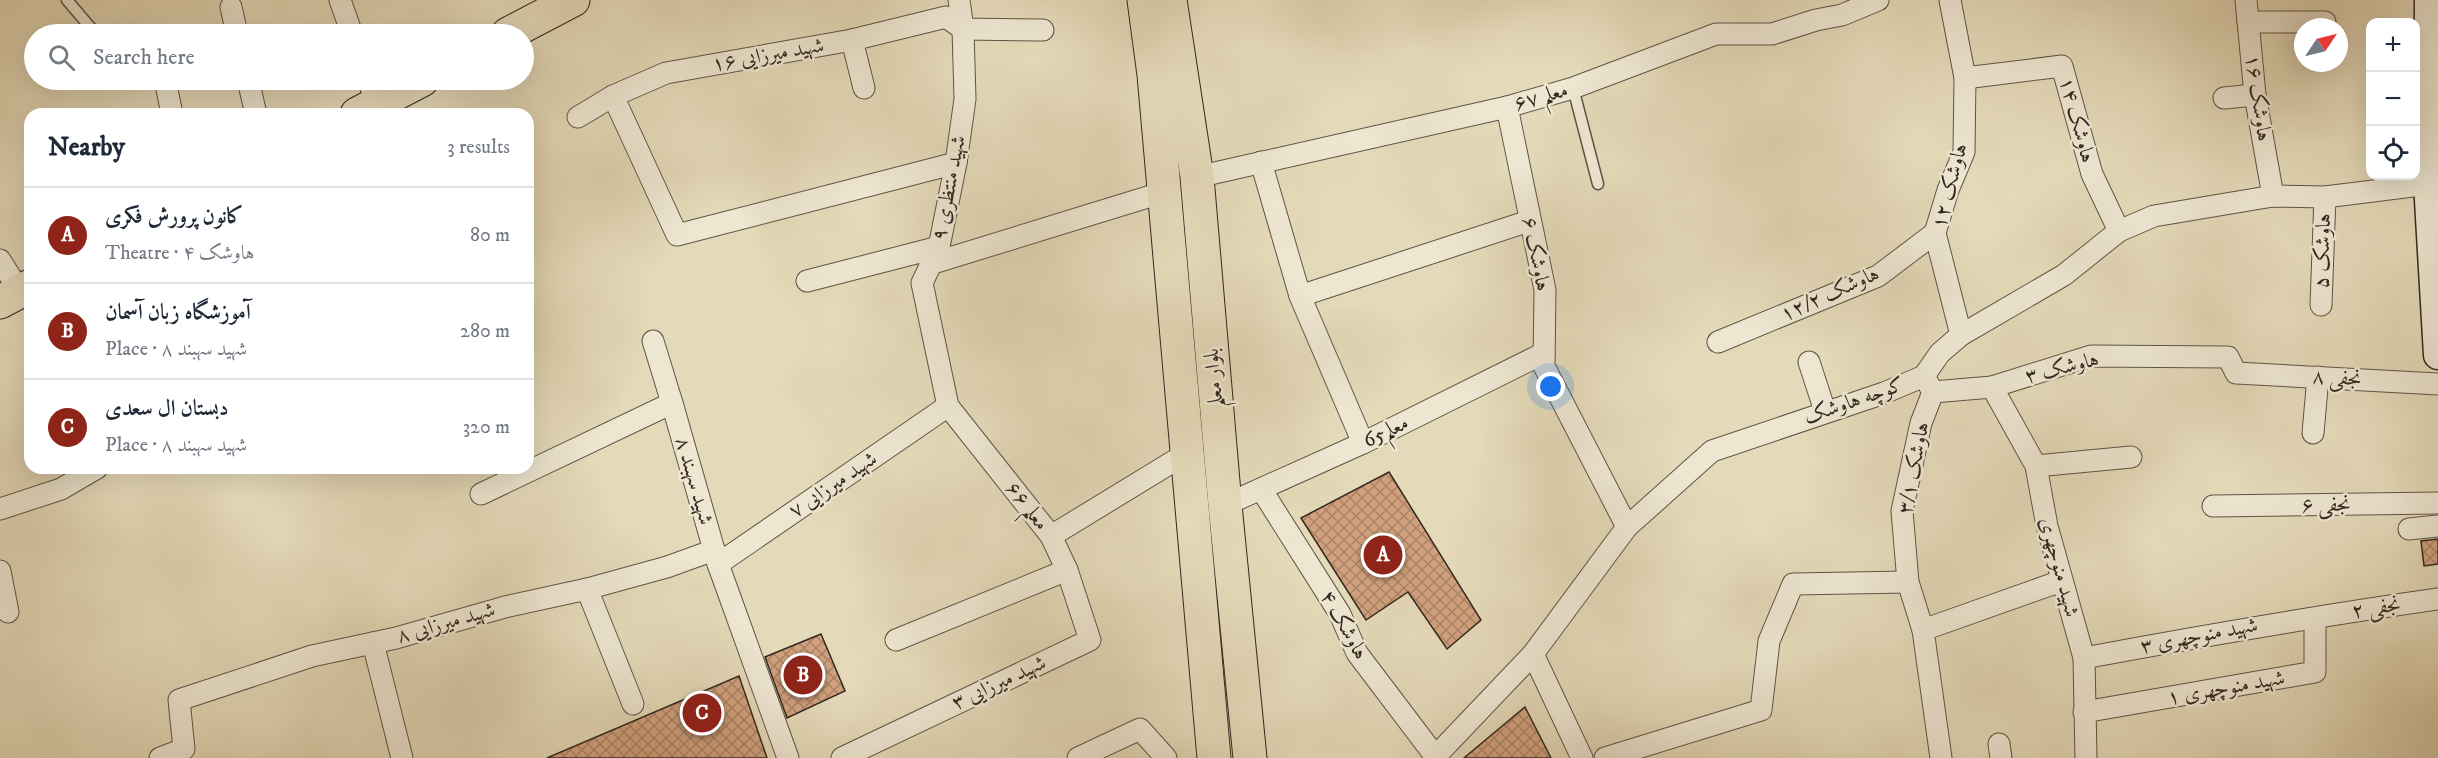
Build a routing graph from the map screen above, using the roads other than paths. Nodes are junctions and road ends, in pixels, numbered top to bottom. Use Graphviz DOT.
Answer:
graph roads {
  1 [pos="67,0"];
  2 [pos="340,0"];
  3 [pos="959,0"];
  4 [pos="1144,0"];
  5 [pos="1170,0"];
  6 [pos="1878,0"];
  7 [pos="1950,0"];
  8 [pos="2246,0"];
  9 [pos="2429,0"];
  10 [pos="561,3"];
  11 [pos="231,7"];
  12 [pos="1841,7"];
  13 [pos="2248,22"];
  14 [pos="2294,22"];
  15 [pos="87,24"];
  16 [pos="235,24"];
  17 [pos="348,24"];
  18 [pos="525,24"];
  19 [pos="963,29"];
  20 [pos="1043,30"];
  21 [pos="2433,33"];
  22 [pos="852,40"];
  23 [pos="1965,78"];
  24 [pos="864,88"];
  25 [pos="1574,88"];
  26 [pos="167,90"];
  27 [pos="250,90"];
  28 [pos="393,90"];
  29 [pos="2255,95"];
  30 [pos="613,96"];
  31 [pos="2224,98"];
  32 [pos="367,99"];
  33 [pos="1507,107"];
  34 [pos="171,108"];
  35 [pos="255,108"];
  36 [pos="578,117"];
  37 [pos="1261,162"];
  38 [pos="956,163"];
  39 [pos="1197,177"];
  40 [pos="2433,183"];
  41 [pos="1598,184"];
  42 [pos="1164,192"];
  43 [pos="2273,196"];
  44 [pos="2325,197"];
  45 [pos="1529,221"];
  46 [pos="2119,231"];
  47 [pos="1935,233"];
  48 [pos="934,256"];
  49 [pos="0,261"];
  50 [pos="807,281"];
  51 [pos="17,293"];
  52 [pos="1300,296"];
  53 [pos="2321,305"];
  54 [pos="1961,335"];
  55 [pos="2437,339"];
  56 [pos="653,341"];
  57 [pos="1718,342"];
  58 [pos="1544,353"];
  59 [pos="1809,362"];
  60 [pos="2236,373"];
  61 [pos="2318,377"];
  62 [pos="1928,384"];
  63 [pos="2438,384"];
  64 [pos="1992,387"];
  65 [pos="672,404"];
  66 [pos="948,406"];
  67 [pos="1826,411"];
  68 [pos="2313,433"];
  69 [pos="1363,443"];
  70 [pos="1187,453"];
  71 [pos="2131,457"];
  72 [pos="2036,466"];
  73 [pos="534,469"];
  74 [pos="87,474"];
  75 [pos="523,474"];
  76 [pos="1261,489"];
  77 [pos="481,494"];
  78 [pos="2438,503"];
  79 [pos="1225,505"];
  80 [pos="2213,506"];
  81 [pos="0,508"];
  82 [pos="2438,526"];
  83 [pos="1627,527"];
  84 [pos="2409,529"];
  85 [pos="1051,536"];
  86 [pos="716,557"];
  87 [pos="1068,570"];
  88 [pos="0,571"];
  89 [pos="2061,581"];
  90 [pos="1908,582"];
  91 [pos="587,589"];
  92 [pos="2438,599"];
  93 [pos="8,612"];
  94 [pos="2315,619"];
  95 [pos="1923,630"];
  96 [pos="896,640"];
  97 [pos="373,643"];
  98 [pos="1533,654"];
  99 [pos="2084,658"];
  100 [pos="633,704"];
  101 [pos="2084,712"];
  102 [pos="1435,757"];
  103 [pos="160,758"];
  104 [pos="402,758"];
  105 [pos="788,758"];
  106 [pos="842,758"];
  107 [pos="1078,758"];
  108 [pos="1166,758"];
  109 [pos="1214,758"];
  110 [pos="1250,758"];
  111 [pos="1582,758"];
  112 [pos="1605,758"];
  113 [pos="1941,758"];
  114 [pos="2086,758"];
  1 -- 15 [label="lane"];
  2 -- 17 [label="street"];
  3 -- 19 [label="street, شهید منتظری ۹"];
  4 -- 42 [label="main road, بلوار معلم"];
  5 -- 39 [label="main road, بلوار معلم"];
  6 -- 12 [label="street, معلم ۶۷"];
  7 -- 23 [label="street, هاوشک ۱۲"];
  8 -- 13 [label="street, هاوشک ۱۶"];
  9 -- 21 [label="street"];
  10 -- 18 [label="main road"];
  11 -- 16 [label="street"];
  12 -- 25 [label="street, معلم ۶۷"];
  13 -- 14 [label="street"];
  13 -- 29 [label="street, هاوشک ۱۶"];
  19 -- 20 [label="street"];
  19 -- 22 [label="street, شهید میرزایی ۱۶"];
  19 -- 38 [label="street, شهید منتظری ۹"];
  21 -- 40 [label="street"];
  22 -- 24 [label="street"];
  22 -- 30 [label="street, شهید میرزایی ۱۶"];
  23 -- 46 [label="street, هاوشک ۱۴"];
  23 -- 47 [label="street, هاوشک ۱۲"];
  25 -- 33 [label="street, معلم ۶۷"];
  25 -- 41 [label="lane"];
  26 -- 34 [label="street"];
  27 -- 35 [label="street"];
  28 -- 32 [label="main road"];
  29 -- 31 [label="street"];
  29 -- 43 [label="street, هاوشک ۱۶"];
  30 -- 36 [label="street, شهید میرزایی ۱۶"];
  30 -- 38 [label="street"];
  33 -- 37 [label="street, معلم ۶۷"];
  33 -- 45 [label="street, هاوشک ۶"];
  37 -- 39 [label="street, معلم ۶۷"];
  37 -- 52 [label="street"];
  38 -- 48 [label="street, شهید منتظری ۹"];
  39 -- 79 [label="main road, بلوار معلم"];
  40 -- 44 [label="street, کوچه هاوشک"];
  40 -- 55 [label="street"];
  42 -- 48 [label="street"];
  42 -- 70 [label="main road, بلوار معلم"];
  43 -- 44 [label="street, کوچه هاوشک"];
  43 -- 46 [label="street, کوچه هاوشک"];
  44 -- 53 [label="street, هاوشک ۵"];
  45 -- 52 [label="street"];
  45 -- 58 [label="street, هاوشک ۶"];
  46 -- 54 [label="street, کوچه هاوشک"];
  47 -- 54 [label="street, هاوشک ۱۲"];
  47 -- 57 [label="street, هاوشک ۱۲/۲"];
  48 -- 50 [label="street"];
  48 -- 66 [label="street, شهید منتظری ۹"];
  49 -- 51 [label="street"];
  52 -- 69 [label="street"];
  54 -- 62 [label="street, کوچه هاوشک"];
  56 -- 65 [label="street, شهید سهبند ۸"];
  58 -- 69 [label="street, معلم65"];
  58 -- 83 [label="street, هاوشک ۶"];
  59 -- 67 [label="street"];
  60 -- 61 [label="street, نجفی ۸"];
  60 -- 64 [label="street, هاوشک ۳"];
  61 -- 63 [label="street, نجفی ۸"];
  61 -- 68 [label="street"];
  62 -- 64 [label="street, هاوشک ۳"];
  62 -- 67 [label="street, کوچه هاوشک"];
  62 -- 90 [label="street, هاوشک ۳/۱"];
  64 -- 72 [label="street, شهید منوچهری"];
  65 -- 73 [label="street"];
  65 -- 86 [label="street, شهید سهبند ۸"];
  66 -- 85 [label="street, معلم ۶۶"];
  66 -- 86 [label="street, شهید میرزایی ۷"];
  67 -- 83 [label="street, کوچه هاوشک"];
  69 -- 76 [label="street, معلم65"];
  70 -- 85 [label="street, معلم ۶۶"];
  70 -- 109 [label="main road, بلوار معلم"];
  71 -- 72 [label="street"];
  72 -- 89 [label="street, شهید منوچهری"];
  74 -- 81 [label="street"];
  75 -- 77 [label="street"];
  76 -- 79 [label="street, معلم65"];
  76 -- 102 [label="street, هاوشک ۴"];
  78 -- 80 [label="street, نجفی ۶"];
  79 -- 110 [label="main road, بلوار معلم"];
  82 -- 84 [label="street"];
  83 -- 98 [label="street, کوچه هاوشک"];
  85 -- 87 [label="street"];
  86 -- 91 [label="street, شهید میرزایی ۸"];
  86 -- 105 [label="street, شهید سهبند ۸"];
  87 -- 96 [label="street"];
  87 -- 106 [label="street, شهید میرزایی ۳"];
  88 -- 93 [label="street"];
  89 -- 95 [label="street"];
  89 -- 99 [label="street, شهید منوچهری"];
  90 -- 95 [label="street, هاوشک ۳/۱"];
  90 -- 112 [label="street"];
  91 -- 97 [label="street, شهید میرزایی ۸"];
  91 -- 100 [label="street"];
  92 -- 94 [label="street, نجفی ۲"];
  94 -- 99 [label="street, شهید منوچهری ۳"];
  94 -- 101 [label="street, شهید منوچهری ۱"];
  95 -- 113 [label="street, هاوشک ۳/۱"];
  97 -- 103 [label="street, شهید میرزایی ۸"];
  97 -- 104 [label="street"];
  98 -- 102 [label="street, کوچه هاوشک"];
  98 -- 111 [label="street"];
  99 -- 101 [label="street, شهید منوچهری"];
  101 -- 114 [label="street, شهید منوچهری"];
  107 -- 108 [label="street"];
}
